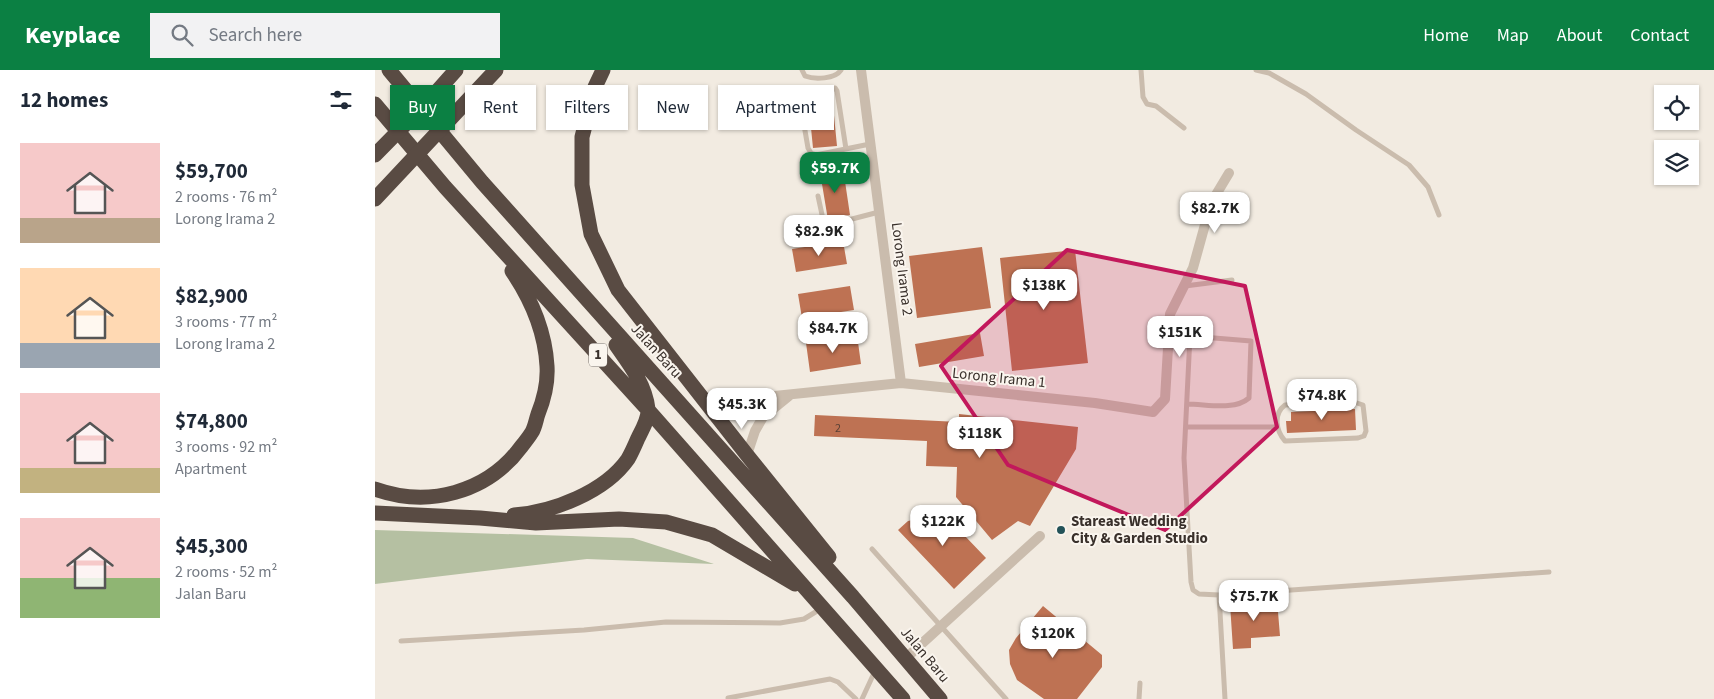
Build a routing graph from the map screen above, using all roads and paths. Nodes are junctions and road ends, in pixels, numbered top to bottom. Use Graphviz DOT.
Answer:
graph roads {
  1 [pos="389,70"];
  2 [pos="456,70"];
  3 [pos="496,70"];
  4 [pos="603,70"];
  5 [pos="802,70"];
  6 [pos="841,70"];
  7 [pos="861,70"];
  8 [pos="1141,70"];
  9 [pos="1256,70"];
  10 [pos="375,104"];
  11 [pos="1184,128"];
  12 [pos="870,144"];
  13 [pos="846,149"];
  14 [pos="375,155"];
  15 [pos="873,160"];
  16 [pos="845,164"];
  17 [pos="1229,173"];
  18 [pos="818,196"];
  19 [pos="375,199"];
  20 [pos="880,212"];
  21 [pos="1439,215"];
  22 [pos="488,234"];
  23 [pos="1233,280"];
  24 [pos="1185,286"];
  25 [pos="587,301"];
  26 [pos="901,383"];
  27 [pos="790,395"];
  28 [pos="707,403"];
  29 [pos="1187,404"];
  30 [pos="649,411"];
  31 [pos="1187,427"];
  32 [pos="1277,427"];
  33 [pos="747,455"];
  34 [pos="375,489"];
  35 [pos="375,513"];
  36 [pos="480,518"];
  37 [pos="1041,536"];
  38 [pos="872,549"];
  39 [pos="1549,572"];
  40 [pos="810,594"];
  41 [pos="1219,594"];
  42 [pos="853,597"];
  43 [pos="823,608"];
  44 [pos="941,626"];
  45 [pos="401,641"];
  46 [pos="906,658"];
  47 [pos="876,668"];
  48 [pos="1140,683"];
  49 [pos="728,698"];
  50 [pos="856,699"];
  51 [pos="862,699"];
  52 [pos="903,699"];
  53 [pos="940,699"];
  54 [pos="1006,699"];
  55 [pos="1139,699"];
  56 [pos="1225,699"];
  1 -- 25 [label="highway, Jalan Baru / 1"];
  2 -- 14 [label="highway, bridge"];
  3 -- 19 [label="highway, bridge"];
  4 -- 28 [label="highway"];
  5 -- 6 [label="lane"];
  7 -- 12 [label="street, Lorong Irama 2"];
  8 -- 11 [label="lane"];
  9 -- 21 [label="lane"];
  10 -- 22 [label="highway, 1"];
  12 -- 13 [label="lane"];
  12 -- 15 [label="street, Lorong Irama 2"];
  13 -- 13 [label="lane"];
  15 -- 16 [label="lane"];
  15 -- 20 [label="street, Lorong Irama 2"];
  17 -- 24 [label="street"];
  18 -- 20 [label="lane"];
  20 -- 26 [label="street, Lorong Irama 2"];
  22 -- 30 [label="highway, 1"];
  22 -- 34 [label="highway"];
  23 -- 24 [label="lane"];
  24 -- 26 [label="street, Lorong Irama 1"];
  25 -- 30 [label="highway"];
  25 -- 42 [label="highway, Jalan Baru / 1"];
  26 -- 27 [label="street, Lorong Irama 1"];
  27 -- 28 [label="street, Lorong Irama 1"];
  27 -- 33 [label="street"];
  28 -- 33 [label="highway"];
  29 -- 29 [label="lane"];
  29 -- 31 [label="lane"];
  30 -- 36 [label="highway"];
  30 -- 40 [label="highway, 1"];
  31 -- 32 [label="lane"];
  31 -- 41 [label="lane"];
  32 -- 32 [label="lane"];
  33 -- 42 [label="highway"];
  35 -- 36 [label="highway"];
  36 -- 40 [label="highway"];
  37 -- 44 [label="street"];
  38 -- 44 [label="lane"];
  39 -- 41 [label="lane"];
  40 -- 43 [label="highway, 1"];
  41 -- 56 [label="lane"];
  42 -- 46 [label="highway, Jalan Baru / 1"];
  43 -- 45 [label="lane"];
  43 -- 47 [label="highway, 1"];
  44 -- 46 [label="street"];
  44 -- 54 [label="lane"];
  46 -- 53 [label="highway, Jalan Baru / 1"];
  47 -- 51 [label="lane"];
  47 -- 52 [label="highway, 1"];
  48 -- 55 [label="lane"];
  49 -- 50 [label="lane"];
}
